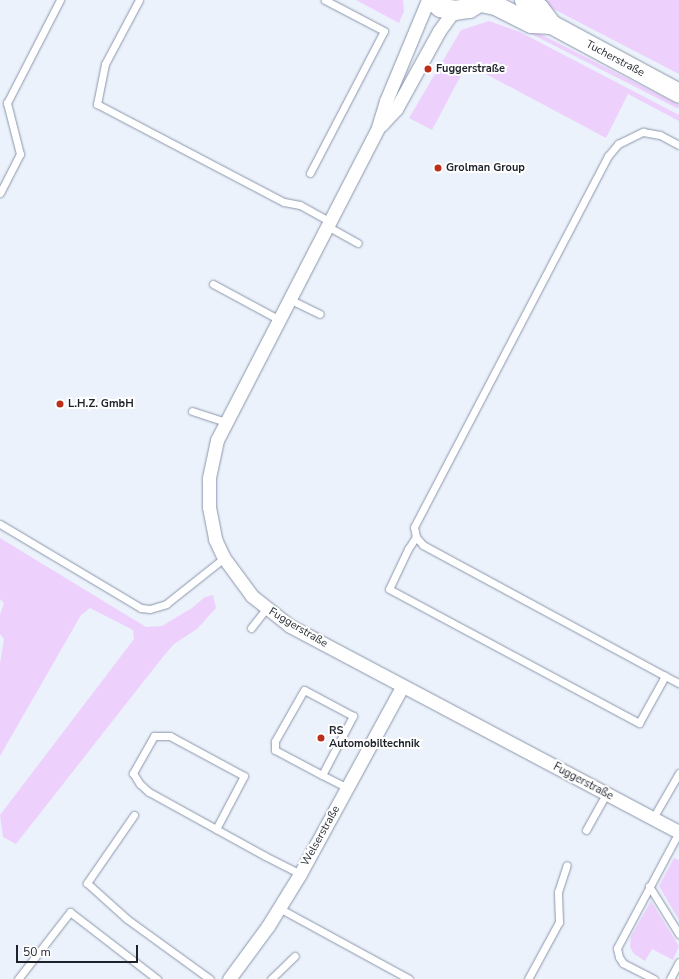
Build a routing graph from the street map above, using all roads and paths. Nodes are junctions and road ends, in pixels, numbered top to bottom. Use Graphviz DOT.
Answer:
graph roads {
  1 [pos="60,0"];
  2 [pos="139,0"];
  3 [pos="325,0"];
  4 [pos="428,0"];
  5 [pos="432,0"];
  6 [pos="524,0"];
  7 [pos="481,1"];
  8 [pos="454,10"];
  9 [pos="551,24"];
  10 [pos="679,93"];
  11 [pos="378,128"];
  12 [pos="679,144"];
  13 [pos="310,173"];
  14 [pos="0,193"];
  15 [pos="328,223"];
  16 [pos="358,243"];
  17 [pos="213,284"];
  18 [pos="289,299"];
  19 [pos="320,314"];
  20 [pos="278,319"];
  21 [pos="192,410"];
  22 [pos="225,422"];
  23 [pos="0,524"];
  24 [pos="416,537"];
  25 [pos="224,558"];
  26 [pos="266,609"];
  27 [pos="251,628"];
  28 [pos="666,676"];
  29 [pos="679,683"];
  30 [pos="402,687"];
  31 [pos="679,773"];
  32 [pos="322,775"];
  33 [pos="347,788"];
  34 [pos="606,794"];
  35 [pos="134,815"];
  36 [pos="653,818"];
  37 [pos="216,829"];
  38 [pos="586,830"];
  39 [pos="679,832"];
  40 [pos="567,865"];
  41 [pos="300,874"];
  42 [pos="649,886"];
  43 [pos="279,908"];
  44 [pos="679,934"];
  45 [pos="295,956"];
  46 [pos="679,962"];
  47 [pos="18,979"];
  48 [pos="157,979"];
  49 [pos="210,979"];
  50 [pos="229,979"];
  51 [pos="271,979"];
  52 [pos="409,979"];
  53 [pos="528,979"];
  54 [pos="654,979"];
  55 [pos="670,979"];
  1 -- 14 [label="lane"];
  2 -- 15 [label="lane"];
  3 -- 13 [label="lane"];
  4 -- 11 [label="street, Fuggerstraße"];
  5 -- 8 [label="main road"];
  6 -- 9 [label="main road, Tucherstraße"];
  7 -- 8 [label="main road"];
  7 -- 9 [label="main road, Tucherstraße"];
  8 -- 11 [label="street, Fuggerstraße"];
  9 -- 10 [label="main road, Tucherstraße"];
  11 -- 15 [label="street, Fuggerstraße"];
  12 -- 24 [label="lane"];
  15 -- 16 [label="lane"];
  15 -- 18 [label="street, Fuggerstraße"];
  17 -- 20 [label="lane"];
  18 -- 19 [label="lane"];
  18 -- 20 [label="street, Fuggerstraße"];
  20 -- 22 [label="street, Fuggerstraße"];
  21 -- 22 [label="lane"];
  22 -- 25 [label="street, Fuggerstraße"];
  23 -- 25 [label="lane"];
  24 -- 28 [label="lane"];
  24 -- 28 [label="lane"];
  25 -- 26 [label="street, Fuggerstraße"];
  26 -- 27 [label="lane"];
  26 -- 30 [label="street, Fuggerstraße"];
  28 -- 29 [label="lane"];
  30 -- 33 [label="street, Welserstraße"];
  30 -- 34 [label="street, Fuggerstraße"];
  31 -- 36 [label="lane"];
  32 -- 32 [label="lane"];
  32 -- 33 [label="lane"];
  33 -- 41 [label="street, Welserstraße"];
  34 -- 36 [label="street, Fuggerstraße"];
  34 -- 38 [label="lane"];
  35 -- 49 [label="lane"];
  36 -- 39 [label="street, Fuggerstraße"];
  37 -- 37 [label="lane"];
  37 -- 41 [label="lane"];
  39 -- 42 [label="lane"];
  40 -- 53 [label="lane"];
  41 -- 43 [label="street, Welserstraße"];
  42 -- 44 [label="lane"];
  42 -- 54 [label="lane"];
  43 -- 50 [label="street, Welserstraße"];
  43 -- 52 [label="lane"];
  45 -- 51 [label="lane"];
  46 -- 55 [label="lane"];
  47 -- 48 [label="lane"];
}
